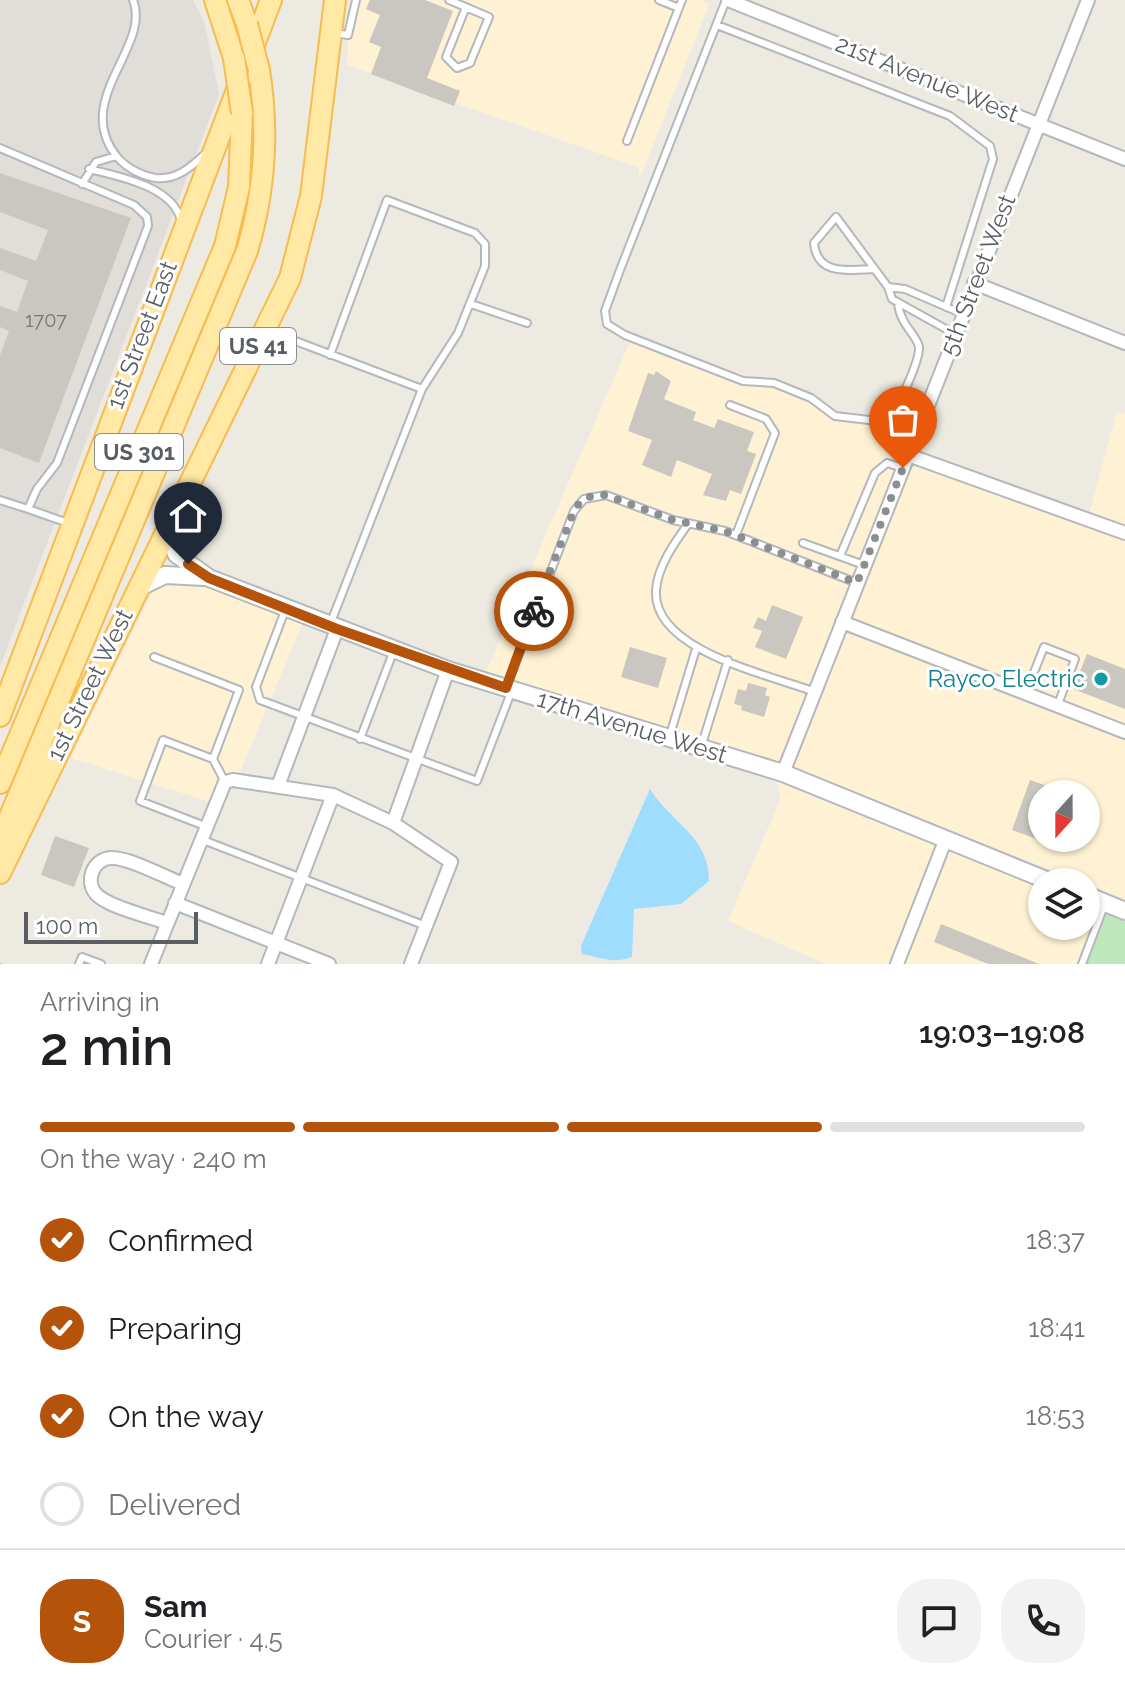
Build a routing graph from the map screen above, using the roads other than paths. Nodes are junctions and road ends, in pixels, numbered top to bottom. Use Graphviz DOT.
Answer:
graph roads {
  1 [pos="133,0"];
  2 [pos="215,0"];
  3 [pos="238,0"];
  4 [pos="271,0"];
  5 [pos="321,0"];
  6 [pos="335,0"];
  7 [pos="356,0"];
  8 [pos="449,0"];
  9 [pos="659,0"];
  10 [pos="682,0"];
  11 [pos="727,0"];
  12 [pos="1088,0"];
  13 [pos="466,7"];
  14 [pos="679,8"];
  15 [pos="717,25"];
  16 [pos="330,32"];
  17 [pos="1038,124"];
  18 [pos="627,141"];
  19 [pos="215,144"];
  20 [pos="0,148"];
  21 [pos="116,156"];
  22 [pos="1125,159"];
  23 [pos="89,169"];
  24 [pos="82,184"];
  25 [pos="183,229"];
  26 [pos="874,269"];
  27 [pos="974,283"];
  28 [pos="888,287"];
  29 [pos="898,303"];
  30 [pos="471,304"];
  31 [pos="946,307"];
  32 [pos="963,314"];
  33 [pos="527,323"];
  34 [pos="266,329"];
  35 [pos="955,334"];
  36 [pos="1125,343"];
  37 [pos="330,355"];
  38 [pos="422,389"];
  39 [pos="730,405"];
  40 [pos="905,461"];
  41 [pos="0,500"];
  42 [pos="28,509"];
  43 [pos="71,524"];
  44 [pos="688,524"];
  45 [pos="168,528"];
  46 [pos="1125,533"];
  47 [pos="736,535"];
  48 [pos="803,543"];
  49 [pos="840,556"];
  50 [pos="864,565"];
  51 [pos="209,578"];
  52 [pos="857,583"];
  53 [pos="137,588"];
  54 [pos="286,608"];
  55 [pos="842,622"];
  56 [pos="334,627"];
  57 [pos="696,649"];
  58 [pos="394,650"];
  59 [pos="154,657"];
  60 [pos="728,660"];
  61 [pos="448,670"];
  62 [pos="256,687"];
  63 [pos="509,689"];
  64 [pos="239,690"];
  65 [pos="815,692"];
  66 [pos="1025,695"];
  67 [pos="1057,707"];
  68 [pos="1,713"];
  69 [pos="304,718"];
  70 [pos="1125,732"];
  71 [pos="669,738"];
  72 [pos="360,739"];
  73 [pos="700,748"];
  74 [pos="213,759"];
  75 [pos="416,761"];
  76 [pos="783,773"];
  77 [pos="225,782"];
  78 [pos="0,783"];
  79 [pos="278,786"];
  80 [pos="333,795"];
  81 [pos="393,823"];
  82 [pos="205,826"];
  83 [pos="199,838"];
  84 [pos="0,840"];
  85 [pos="945,841"];
  86 [pos="0,873"];
  87 [pos="1028,873"];
  88 [pos="301,879"];
  89 [pos="183,884"];
  90 [pos="1100,901"];
  91 [pos="175,903"];
  92 [pos="1106,903"];
  93 [pos="1125,911"];
  94 [pos="167,923"];
  95 [pos="426,926"];
  96 [pos="276,944"];
  97 [pos="79,964"];
  98 [pos="101,964"];
  99 [pos="152,964"];
  100 [pos="268,964"];
  101 [pos="329,964"];
  102 [pos="411,964"];
  103 [pos="897,964"];
  104 [pos="1082,964"];
  1 -- 21 [label="lane"];
  2 -- 78 [label="main road, 1st Street West / US 301, bridge"];
  3 -- 84 [label="main road, 1st Street West / US 301, bridge"];
  4 -- 19 [label="main road, 1st Street East"];
  5 -- 16 [label="main road"];
  6 -- 16 [label="main road, 1st Street West / US 41"];
  7 -- 16 [label="lane"];
  8 -- 13 [label="lane"];
  9 -- 14 [label="lane"];
  10 -- 14 [label="lane"];
  11 -- 15 [label="lane"];
  11 -- 17 [label="street, 21st Avenue West"];
  12 -- 17 [label="street, 5th Street West"];
  13 -- 13 [label="lane"];
  14 -- 18 [label="lane"];
  15 -- 29 [label="lane"];
  15 -- 31 [label="lane"];
  16 -- 34 [label="main road, 1st Street West / US 41"];
  17 -- 22 [label="street, 21st Avenue West"];
  17 -- 27 [label="street, 5th Street West"];
  19 -- 21 [label="lane"];
  19 -- 25 [label="main road, 1st Street East"];
  20 -- 24 [label="lane"];
  21 -- 23 [label="lane"];
  23 -- 24 [label="lane"];
  23 -- 25 [label="lane"];
  24 -- 42 [label="lane"];
  25 -- 43 [label="main road, 1st Street East"];
  26 -- 26 [label="lane"];
  26 -- 28 [label="lane"];
  27 -- 32 [label="street, 5th Street West"];
  27 -- 36 [label="street"];
  28 -- 29 [label="lane"];
  28 -- 31 [label="lane"];
  29 -- 35 [label="lane"];
  30 -- 33 [label="lane"];
  30 -- 37 [label="lane"];
  30 -- 38 [label="lane"];
  31 -- 32 [label="lane"];
  32 -- 35 [label="street, 5th Street West"];
  34 -- 37 [label="lane"];
  34 -- 45 [label="main road, 1st Street West / US 41"];
  35 -- 40 [label="street, 5th Street West"];
  37 -- 38 [label="lane"];
  38 -- 56 [label="lane"];
  39 -- 47 [label="lane"];
  40 -- 46 [label="street"];
  40 -- 49 [label="lane"];
  40 -- 50 [label="street, 5th Street West"];
  41 -- 42 [label="lane"];
  42 -- 43 [label="lane"];
  43 -- 68 [label="main road, 1st Street East"];
  44 -- 47 [label="lane"];
  44 -- 57 [label="lane"];
  44 -- 63 [label="lane"];
  45 -- 51 [label="street, 17th Avenue West"];
  45 -- 53 [label="main road, 1st Street West / US 41"];
  47 -- 52 [label="lane"];
  48 -- 49 [label="lane"];
  49 -- 50 [label="lane"];
  50 -- 52 [label="street, 5th Street West"];
  51 -- 53 [label="street, 17th Avenue West"];
  51 -- 54 [label="street, 17th Avenue West"];
  52 -- 55 [label="street, 5th Street West"];
  53 -- 86 [label="main road, 1st Street West / US 41"];
  54 -- 56 [label="street, 17th Avenue West"];
  54 -- 62 [label="lane"];
  55 -- 65 [label="street, 5th Street West"];
  55 -- 66 [label="street"];
  56 -- 58 [label="street, 17th Avenue West"];
  56 -- 69 [label="street"];
  57 -- 60 [label="lane"];
  57 -- 71 [label="lane"];
  58 -- 61 [label="street, 17th Avenue West"];
  58 -- 72 [label="lane"];
  59 -- 64 [label="lane"];
  60 -- 65 [label="lane"];
  60 -- 73 [label="lane"];
  61 -- 63 [label="street, 17th Avenue West"];
  61 -- 75 [label="street"];
  62 -- 64 [label="lane"];
  62 -- 69 [label="lane"];
  63 -- 71 [label="street, 17th Avenue West"];
  63 -- 75 [label="lane"];
  64 -- 74 [label="lane"];
  65 -- 76 [label="street, 5th Street West"];
  66 -- 67 [label="street"];
  66 -- 67 [label="lane"];
  67 -- 70 [label="street"];
  69 -- 72 [label="lane"];
  69 -- 79 [label="street"];
  71 -- 73 [label="street, 17th Avenue West"];
  72 -- 75 [label="lane"];
  73 -- 76 [label="street, 17th Avenue West"];
  74 -- 77 [label="lane"];
  74 -- 82 [label="lane"];
  75 -- 81 [label="street"];
  76 -- 85 [label="street, 17th Avenue West"];
  77 -- 79 [label="street"];
  77 -- 82 [label="street"];
  79 -- 80 [label="street"];
  80 -- 81 [label="street"];
  80 -- 88 [label="street"];
  81 -- 95 [label="street"];
  82 -- 83 [label="street"];
  83 -- 88 [label="lane"];
  83 -- 89 [label="street"];
  85 -- 87 [label="street, 17th Avenue West"];
  85 -- 103 [label="street"];
  88 -- 95 [label="lane"];
  88 -- 96 [label="street"];
  89 -- 91 [label="street"];
  89 -- 94 [label="street"];
  90 -- 92 [label="street"];
  91 -- 94 [label="street"];
  91 -- 96 [label="street"];
  92 -- 93 [label="street"];
  92 -- 104 [label="lane"];
  94 -- 99 [label="street"];
  95 -- 102 [label="street"];
  96 -- 100 [label="street"];
  96 -- 101 [label="street"];
  97 -- 98 [label="lane"];
}
